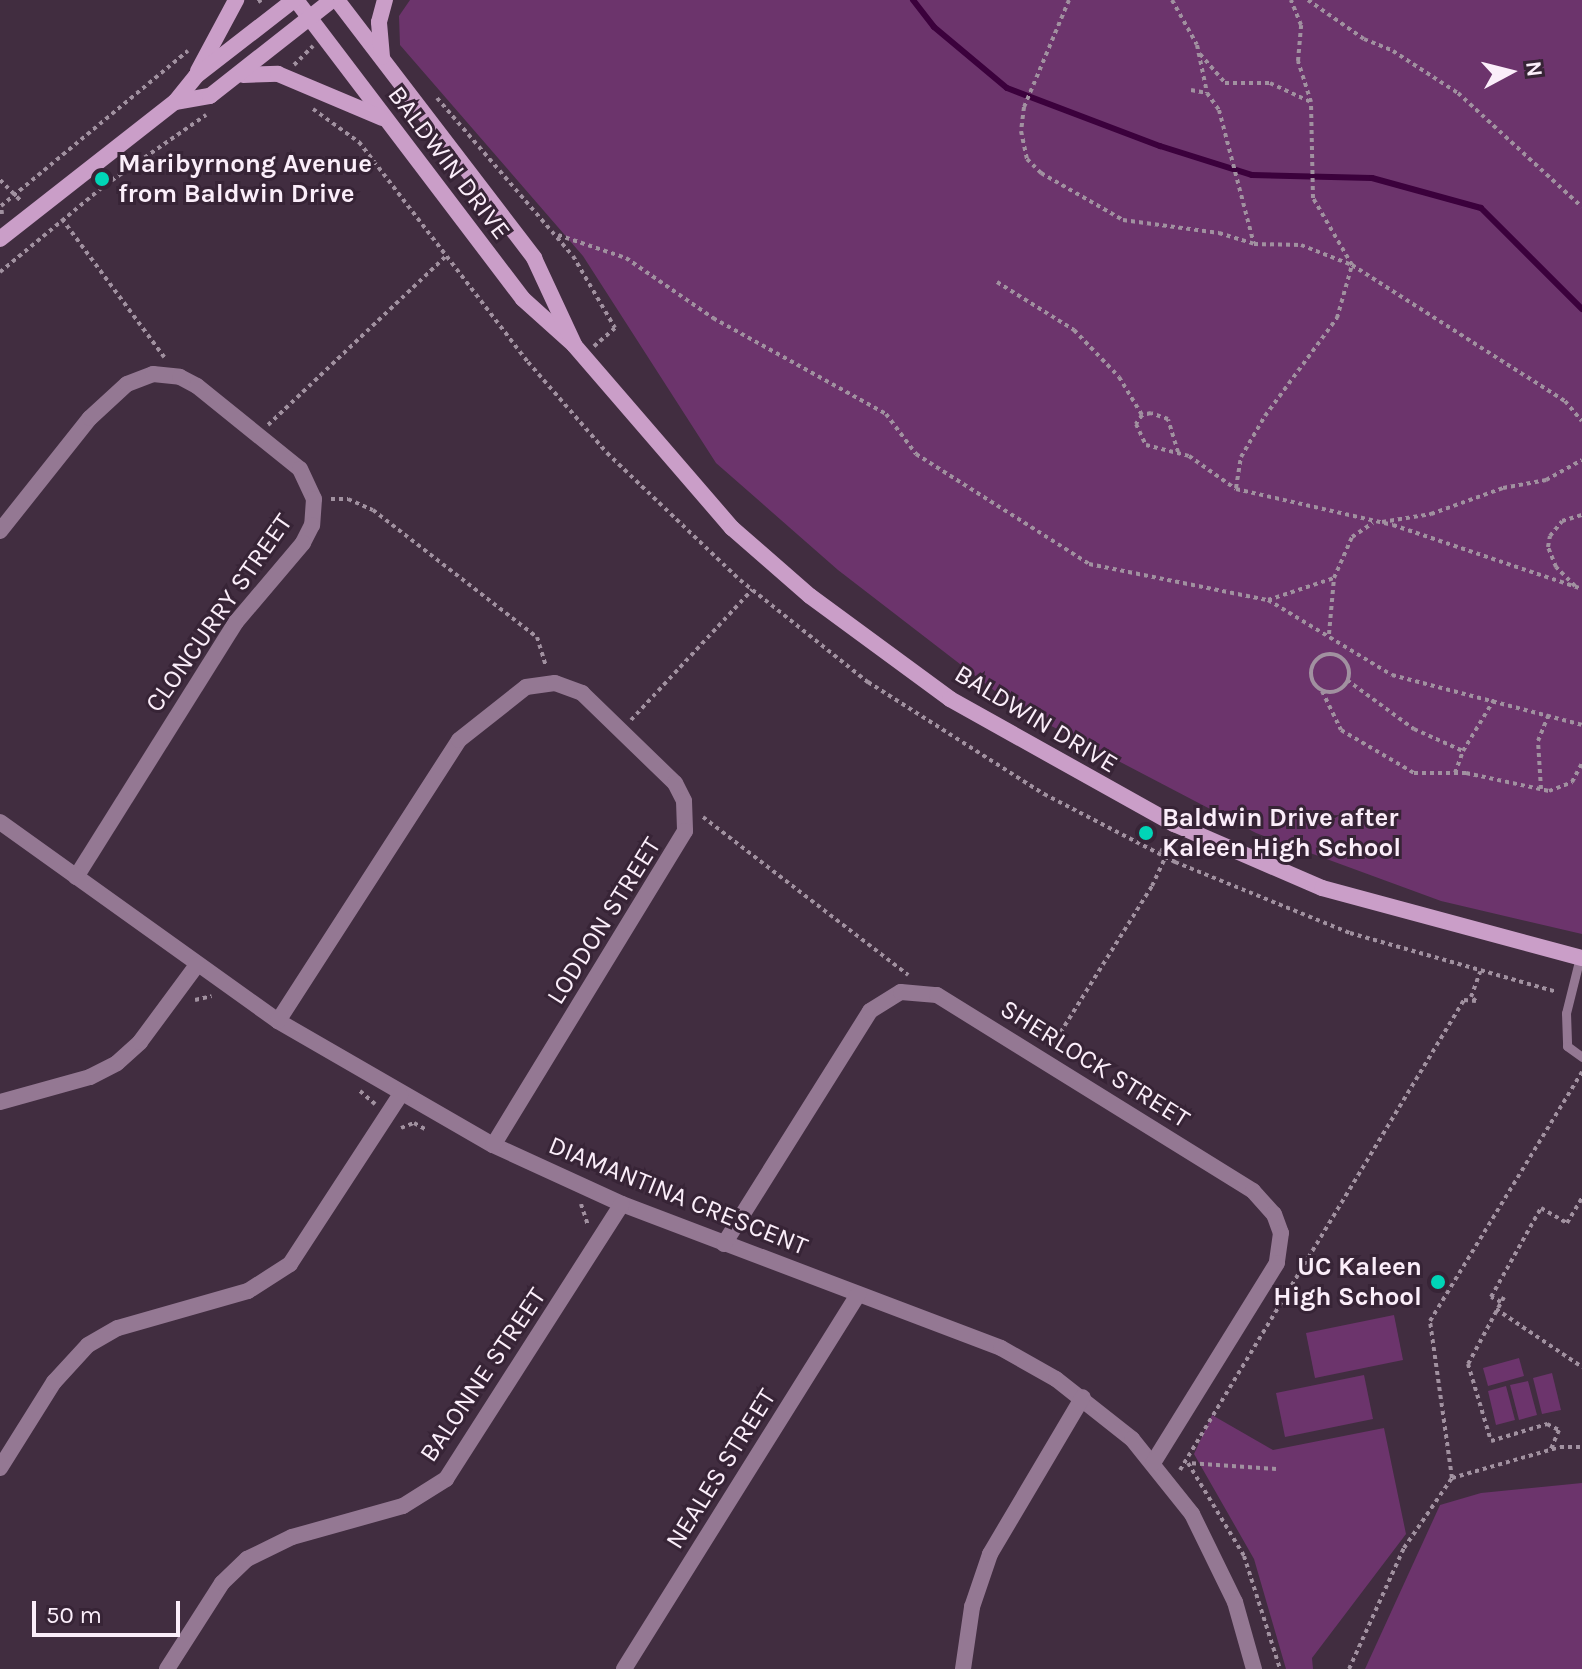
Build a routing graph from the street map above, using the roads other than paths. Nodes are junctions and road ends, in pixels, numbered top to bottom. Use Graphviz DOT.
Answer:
graph roads {
  1 [pos="236,0"];
  2 [pos="295,0"];
  3 [pos="335,0"];
  4 [pos="385,0"];
  5 [pos="310,18"];
  6 [pos="383,59"];
  7 [pos="196,76"];
  8 [pos="224,85"];
  9 [pos="175,102"];
  10 [pos="384,120"];
  11 [pos="0,239"];
  12 [pos="579,351"];
  13 [pos="0,531"];
  14 [pos="0,822"];
  15 [pos="76,877"];
  16 [pos="1581,957"];
  17 [pos="197,965"];
  18 [pos="278,1021"];
  19 [pos="1582,1057"];
  20 [pos="400,1095"];
  21 [pos="0,1102"];
  22 [pos="493,1145"];
  23 [pos="622,1204"];
  24 [pos="724,1244"];
  25 [pos="858,1294"];
  26 [pos="1083,1397"];
  27 [pos="1153,1463"];
  28 [pos="0,1468"];
  29 [pos="167,1669"];
  30 [pos="624,1669"];
  31 [pos="963,1669"];
  32 [pos="1254,1669"];
  1 -- 7 [label="main road"];
  2 -- 5 [label="main road, BALDWIN DRIVE"];
  2 -- 7 [label="main road"];
  3 -- 5 [label="main road"];
  3 -- 6 [label="main road, BALDWIN DRIVE"];
  4 -- 6 [label="main road"];
  5 -- 8 [label="main road"];
  5 -- 10 [label="main road, BALDWIN DRIVE"];
  6 -- 12 [label="main road, BALDWIN DRIVE"];
  7 -- 9 [label="main road"];
  8 -- 9 [label="main road"];
  8 -- 10 [label="main road"];
  9 -- 11 [label="main road"];
  10 -- 12 [label="main road, BALDWIN DRIVE"];
  12 -- 16 [label="main road, BALDWIN DRIVE"];
  13 -- 15 [label="street, CLONCURRY STREET"];
  14 -- 15 [label="street, DIAMANTINA CRESCENT"];
  15 -- 17 [label="street, DIAMANTINA CRESCENT"];
  16 -- 19 [label="lane"];
  17 -- 18 [label="street, DIAMANTINA CRESCENT"];
  17 -- 21 [label="street"];
  18 -- 20 [label="street, DIAMANTINA CRESCENT"];
  18 -- 22 [label="street, LODDON STREET"];
  20 -- 22 [label="street, DIAMANTINA CRESCENT"];
  20 -- 28 [label="street"];
  22 -- 23 [label="street, DIAMANTINA CRESCENT"];
  23 -- 24 [label="street, DIAMANTINA CRESCENT"];
  23 -- 29 [label="street, BALONNE STREET"];
  24 -- 25 [label="street, DIAMANTINA CRESCENT"];
  24 -- 27 [label="street, SHERLOCK STREET"];
  25 -- 26 [label="street, DIAMANTINA CRESCENT"];
  25 -- 30 [label="street, NEALES STREET"];
  26 -- 27 [label="street, DIAMANTINA CRESCENT"];
  26 -- 31 [label="street"];
  27 -- 32 [label="street, DIAMANTINA CRESCENT"];
}
